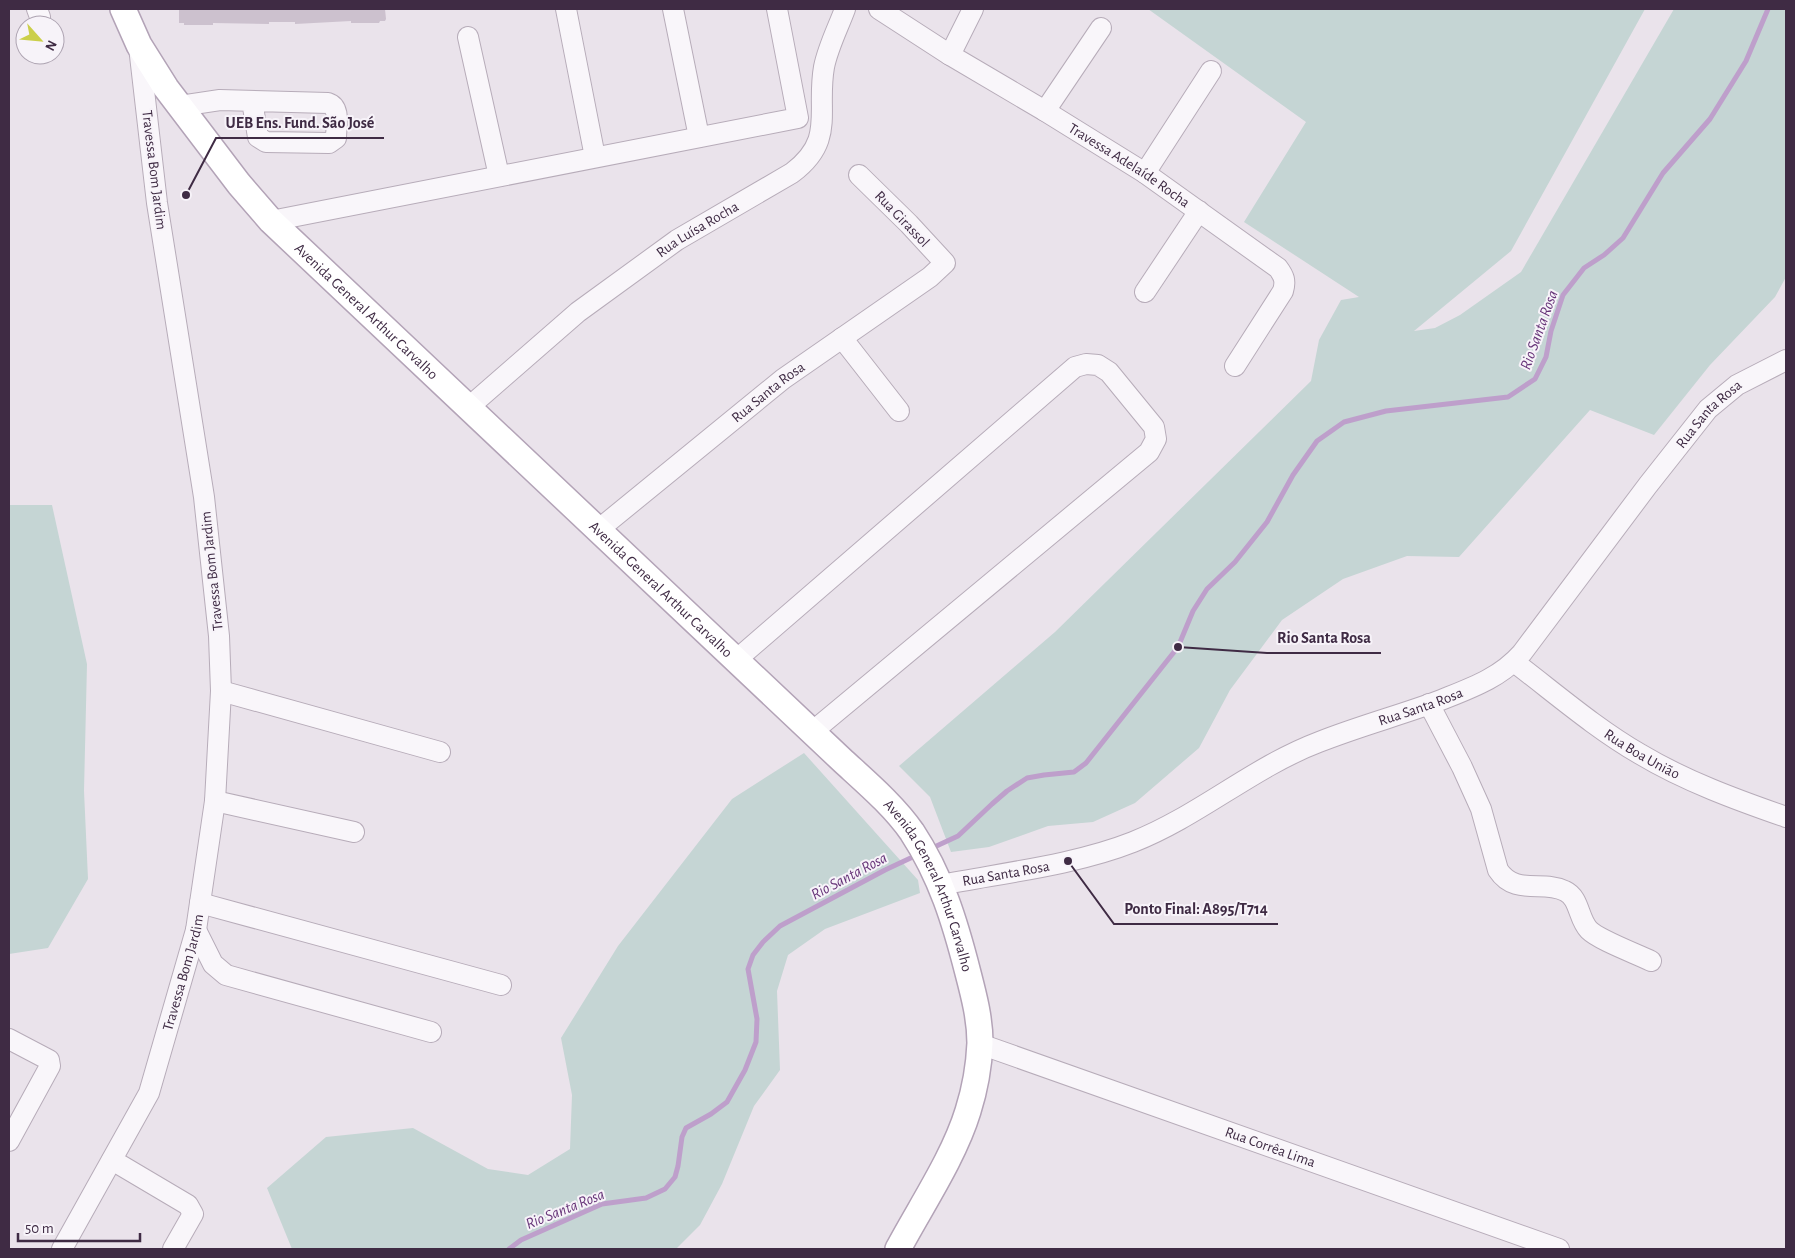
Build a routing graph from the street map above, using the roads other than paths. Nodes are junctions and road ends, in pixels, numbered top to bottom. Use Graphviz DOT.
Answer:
graph roads {
  1 [pos="123,9"];
  2 [pos="566,9"];
  3 [pos="672,9"];
  4 [pos="777,9"];
  5 [pos="845,9"];
  6 [pos="879,9"];
  7 [pos="973,9"];
  8 [pos="1101,28"];
  9 [pos="468,37"];
  10 [pos="139,46"];
  11 [pos="950,56"];
  12 [pos="1211,71"];
  13 [pos="252,101"];
  14 [pos="180,106"];
  15 [pos="1045,111"];
  16 [pos="699,137"];
  17 [pos="596,157"];
  18 [pos="1145,173"];
  19 [pos="859,175"];
  20 [pos="499,176"];
  21 [pos="1199,211"];
  22 [pos="272,221"];
  23 [pos="945,263"];
  24 [pos="1145,292"];
  25 [pos="842,338"];
  26 [pos="1786,360"];
  27 [pos="1235,366"];
  28 [pos="469,408"];
  29 [pos="900,411"];
  30 [pos="598,530"];
  31 [pos="736,660"];
  32 [pos="1514,662"];
  33 [pos="222,691"];
  34 [pos="1429,704"];
  35 [pos="812,732"];
  36 [pos="440,752"];
  37 [pos="215,801"];
  38 [pos="1786,817"];
  39 [pos="354,832"];
  40 [pos="937,877"];
  41 [pos="200,903"];
  42 [pos="196,930"];
  43 [pos="1651,961"];
  44 [pos="501,985"];
  45 [pos="430,1032"];
  46 [pos="9,1039"];
  47 [pos="980,1044"];
  48 [pos="9,1141"];
  49 [pos="112,1160"];
  50 [pos="62,1249"];
  51 [pos="173,1249"];
  52 [pos="898,1249"];
  53 [pos="1559,1249"];
  1 -- 10 [label="main road, Avenida General Arthur Carvalho"];
  2 -- 17 [label="street"];
  3 -- 16 [label="street"];
  4 -- 16 [label="street"];
  5 -- 28 [label="street, Rua Luísa Rocha"];
  6 -- 11 [label="street, Travessa Adelaíde Rocha"];
  7 -- 11 [label="street"];
  8 -- 15 [label="street"];
  9 -- 20 [label="street"];
  10 -- 14 [label="main road, Avenida General Arthur Carvalho"];
  10 -- 33 [label="street, Travessa Bom Jardim"];
  11 -- 15 [label="street, Travessa Adelaíde Rocha"];
  12 -- 18 [label="street"];
  13 -- 14 [label="street"];
  14 -- 22 [label="main road, Avenida General Arthur Carvalho"];
  15 -- 18 [label="street, Travessa Adelaíde Rocha"];
  16 -- 17 [label="street"];
  17 -- 20 [label="street"];
  18 -- 21 [label="street, Travessa Adelaíde Rocha"];
  19 -- 23 [label="street, Rua Girassol"];
  20 -- 22 [label="street"];
  21 -- 24 [label="street"];
  21 -- 27 [label="street, Travessa Adelaíde Rocha"];
  22 -- 28 [label="main road, Avenida General Arthur Carvalho"];
  23 -- 25 [label="street, Rua Santa Rosa"];
  25 -- 29 [label="street"];
  25 -- 30 [label="street, Rua Santa Rosa"];
  26 -- 32 [label="street, Rua Santa Rosa"];
  28 -- 30 [label="main road, Avenida General Arthur Carvalho"];
  30 -- 31 [label="main road, Avenida General Arthur Carvalho"];
  31 -- 35 [label="main road, Avenida General Arthur Carvalho"];
  31 -- 35 [label="street"];
  32 -- 34 [label="street, Rua Santa Rosa"];
  32 -- 38 [label="street, Rua Boa União"];
  33 -- 36 [label="street"];
  33 -- 37 [label="street, Travessa Bom Jardim"];
  34 -- 40 [label="street, Rua Santa Rosa"];
  34 -- 43 [label="street"];
  35 -- 40 [label="main road, Avenida General Arthur Carvalho"];
  37 -- 39 [label="street"];
  37 -- 41 [label="street, Travessa Bom Jardim"];
  40 -- 47 [label="main road, Avenida General Arthur Carvalho"];
  41 -- 42 [label="street, Travessa Bom Jardim"];
  41 -- 44 [label="street"];
  42 -- 45 [label="street"];
  42 -- 49 [label="street, Travessa Bom Jardim"];
  46 -- 48 [label="street"];
  47 -- 52 [label="main road, Avenida General Arthur Carvalho"];
  47 -- 53 [label="street, Rua Corrêa Lima"];
  49 -- 50 [label="street, Travessa Bom Jardim"];
  49 -- 51 [label="street"];
}
